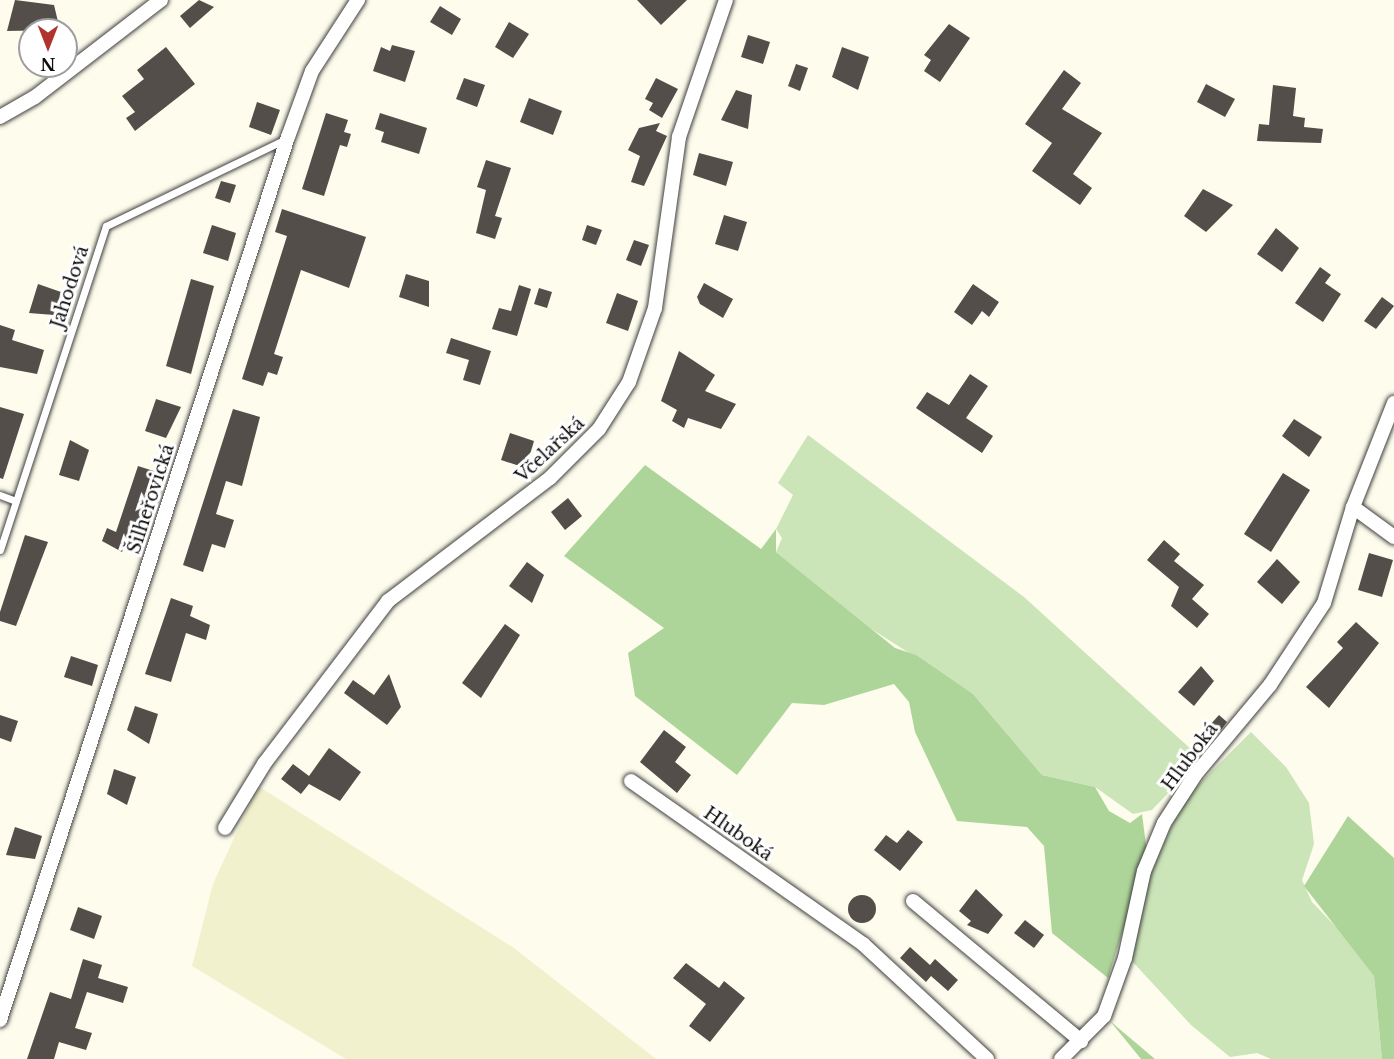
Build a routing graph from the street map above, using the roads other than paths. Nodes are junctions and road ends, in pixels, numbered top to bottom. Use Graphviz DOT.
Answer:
graph roads {
  1 [pos="161,0"];
  2 [pos="358,0"];
  3 [pos="726,0"];
  4 [pos="0,117"];
  5 [pos="288,137"];
  6 [pos="1394,403"];
  7 [pos="0,495"];
  8 [pos="16,501"];
  9 [pos="1353,507"];
  10 [pos="1394,537"];
  11 [pos="0,550"];
  12 [pos="631,781"];
  13 [pos="225,828"];
  14 [pos="913,901"];
  15 [pos="0,1020"];
  16 [pos="1081,1041"];
  17 [pos="987,1059"];
  18 [pos="1061,1059"];
  1 -- 4 [label="street"];
  2 -- 5 [label="street, Šilheřovická"];
  3 -- 13 [label="street, Včelařská"];
  5 -- 8 [label="lane, Jahodová"];
  5 -- 15 [label="street, Šilheřovická"];
  6 -- 9 [label="street, Hluboká"];
  7 -- 8 [label="lane"];
  8 -- 11 [label="lane, Jahodová"];
  9 -- 10 [label="street"];
  9 -- 16 [label="street, Hluboká"];
  12 -- 17 [label="street, Hluboká"];
  14 -- 16 [label="street"];
  16 -- 18 [label="street, Hluboká"];
}
